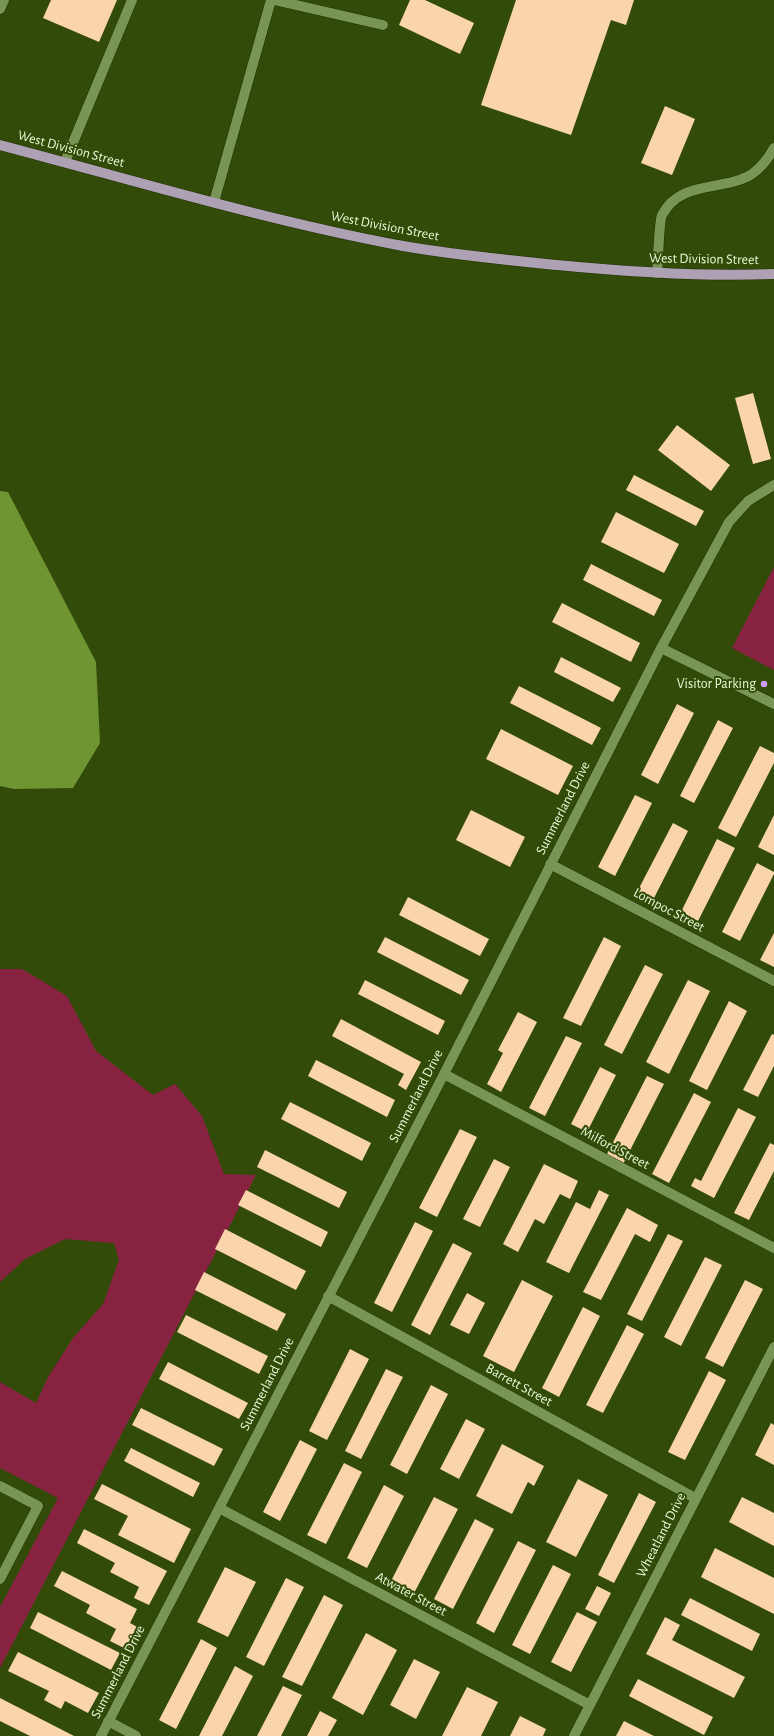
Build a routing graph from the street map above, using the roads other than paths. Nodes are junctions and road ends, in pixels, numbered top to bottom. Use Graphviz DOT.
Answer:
graph roads {
  1 [pos="4,0"];
  2 [pos="132,0"];
  3 [pos="271,0"];
  4 [pos="274,0"];
  5 [pos="0,9"];
  6 [pos="383,25"];
  7 [pos="0,145"];
  8 [pos="774,148"];
  9 [pos="64,162"];
  10 [pos="214,202"];
  11 [pos="657,273"];
  12 [pos="774,274"];
  13 [pos="774,485"];
  14 [pos="661,648"];
  15 [pos="774,704"];
  16 [pos="550,864"];
  17 [pos="774,981"];
  18 [pos="444,1074"];
  19 [pos="774,1248"];
  20 [pos="328,1296"];
  21 [pos="774,1347"];
  22 [pos="0,1486"];
  23 [pos="695,1498"];
  24 [pos="219,1508"];
  25 [pos="0,1579"];
  26 [pos="590,1705"];
  27 [pos="108,1721"];
  28 [pos="100,1736"];
  29 [pos="136,1736"];
  30 [pos="574,1736"];
  1 -- 5 [label="street"];
  2 -- 9 [label="street"];
  3 -- 10 [label="street"];
  4 -- 6 [label="street"];
  7 -- 9 [label="main road, West Division Street"];
  8 -- 11 [label="street"];
  9 -- 10 [label="main road, West Division Street"];
  10 -- 11 [label="main road, West Division Street"];
  11 -- 12 [label="main road, West Division Street"];
  13 -- 14 [label="street, Summerland Drive"];
  14 -- 15 [label="street"];
  14 -- 16 [label="street, Summerland Drive"];
  16 -- 17 [label="street, Lompoc Street"];
  16 -- 18 [label="street, Summerland Drive"];
  18 -- 19 [label="street, Milford Street"];
  18 -- 20 [label="street, Summerland Drive"];
  20 -- 23 [label="street, Barrett Street"];
  20 -- 24 [label="street, Summerland Drive"];
  21 -- 23 [label="street, Wheatland Drive"];
  22 -- 25 [label="street"];
  23 -- 26 [label="street, Wheatland Drive"];
  24 -- 26 [label="street, Atwater Street"];
  24 -- 27 [label="street, Summerland Drive"];
  26 -- 30 [label="street, Wheatland Drive"];
  27 -- 28 [label="street, Summerland Drive"];
  27 -- 29 [label="street"];
}
